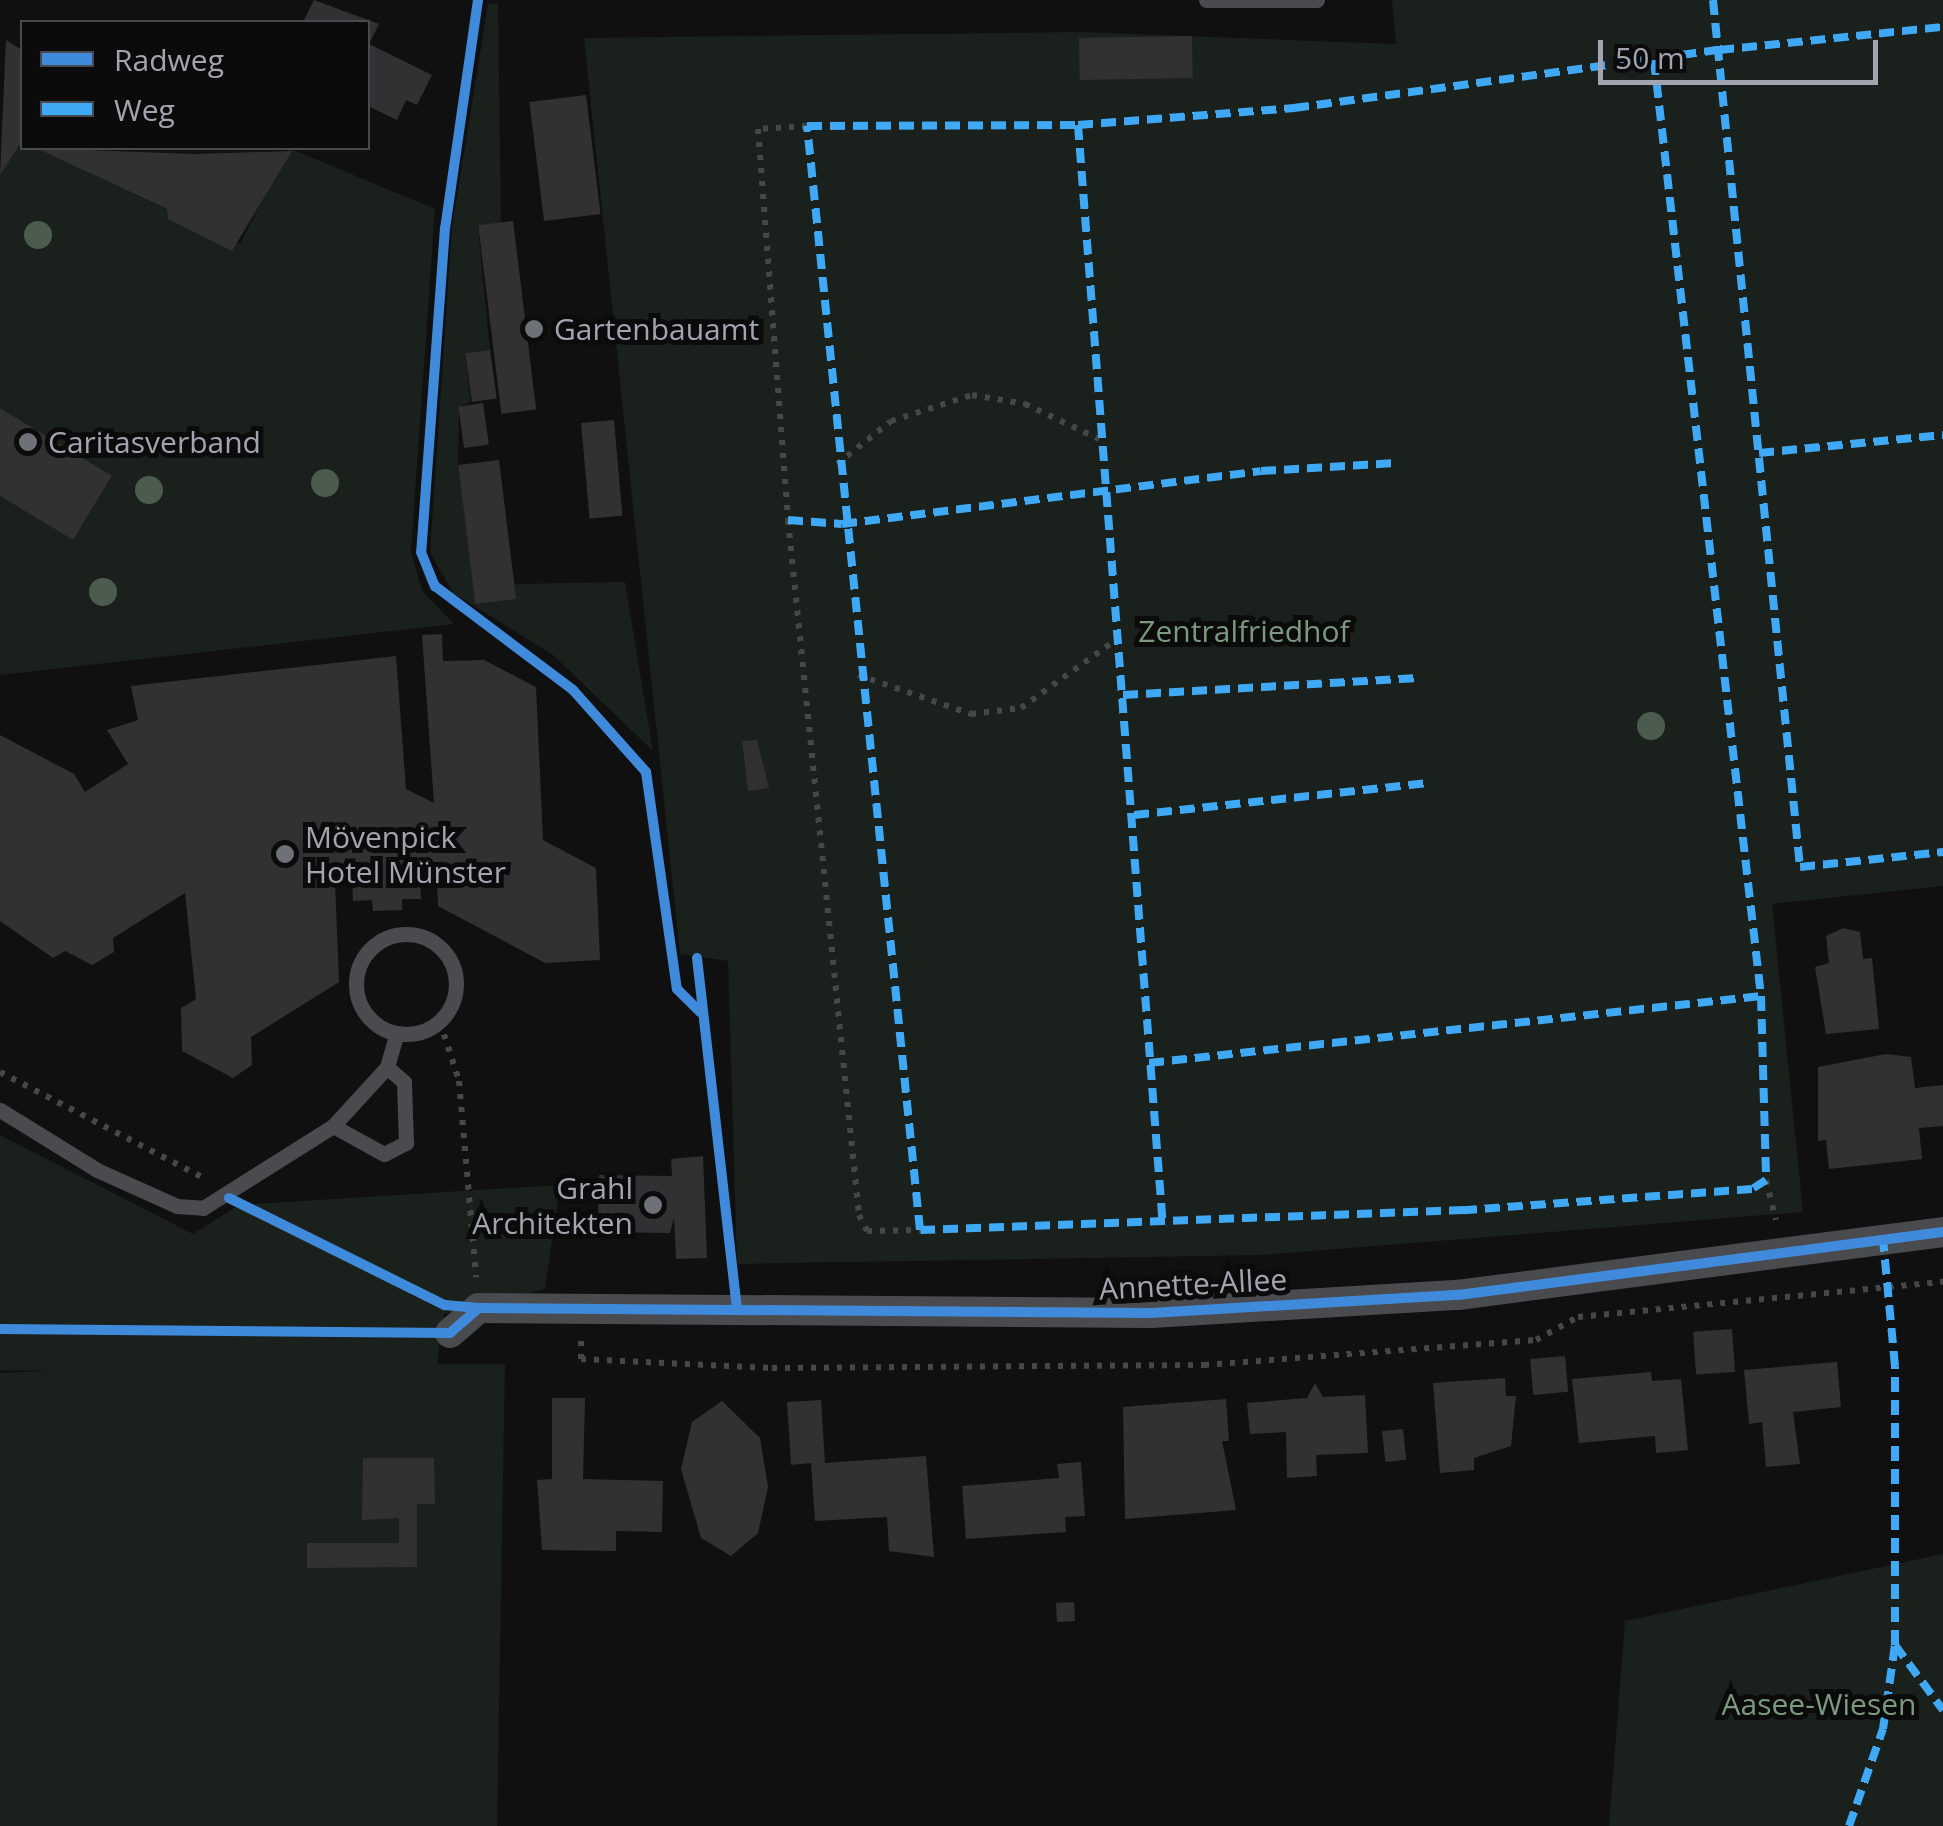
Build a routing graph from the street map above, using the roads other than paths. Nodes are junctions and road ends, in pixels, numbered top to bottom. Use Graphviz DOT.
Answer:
graph roads {
  1 [pos="1206,0"];
  2 [pos="1317,0"];
  3 [pos="397,1034"];
  4 [pos="387,1067"];
  5 [pos="0,1110"];
  6 [pos="333,1126"];
  7 [pos="1943,1232"];
  8 [pos="450,1332"];
  1 -- 2 [label="lane"];
  3 -- 3 [label="lane"];
  3 -- 4 [label="lane"];
  4 -- 6 [label="lane"];
  4 -- 6 [label="lane"];
  5 -- 6 [label="lane"];
  7 -- 8 [label="street, Annette-Allee"];
}
